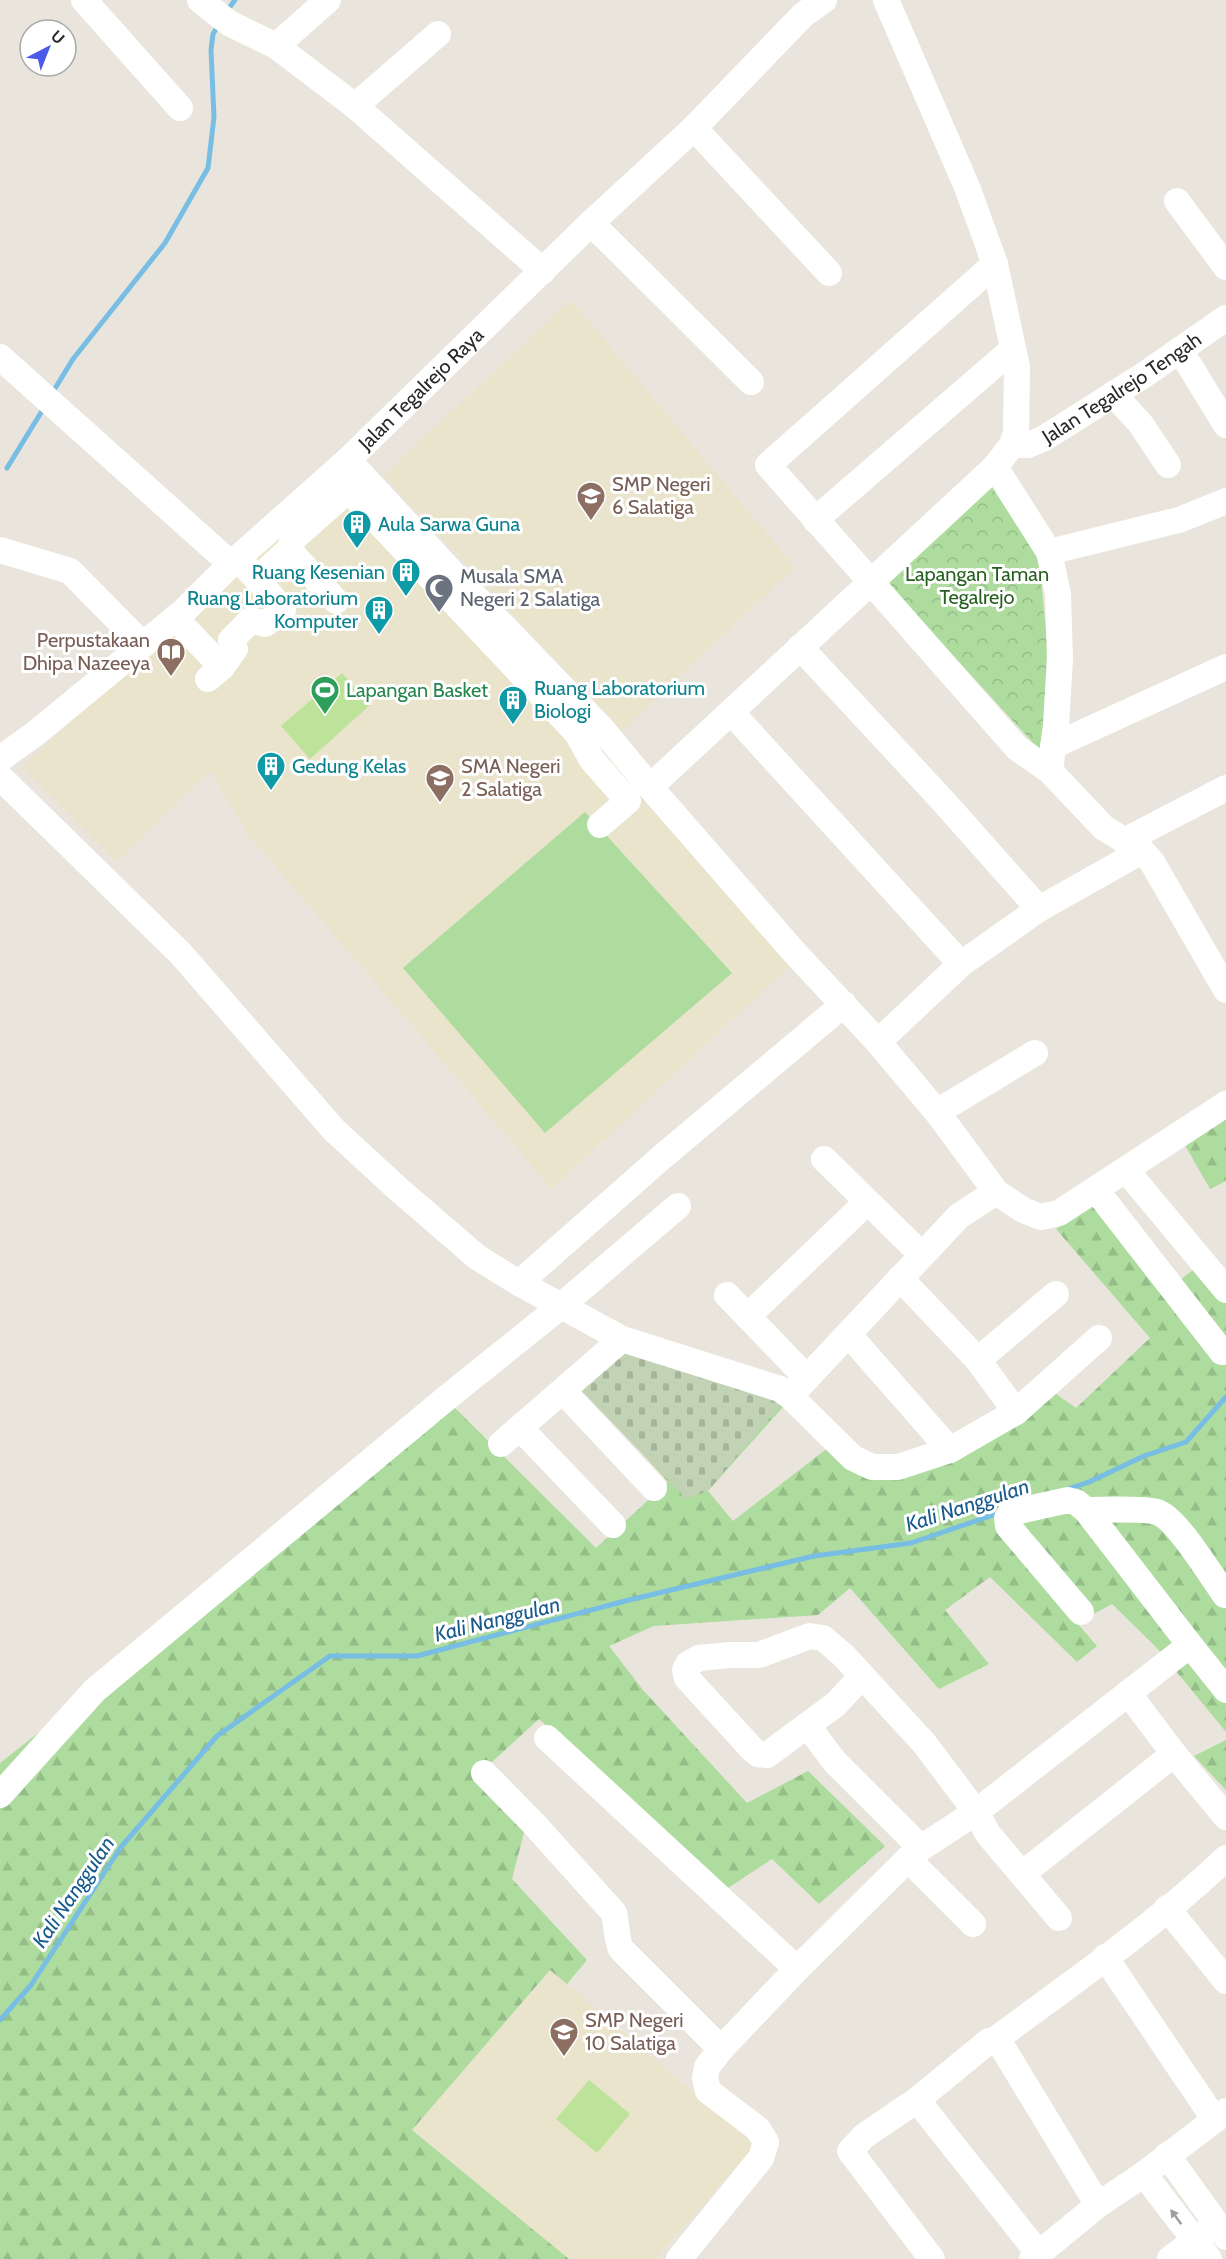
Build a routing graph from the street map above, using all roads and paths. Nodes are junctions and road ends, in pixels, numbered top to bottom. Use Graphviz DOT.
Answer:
graph roads {
  1 [pos="84,0"];
  2 [pos="328,0"];
  3 [pos="824,0"];
  4 [pos="886,0"];
  5 [pos="215,13"];
  6 [pos="438,34"];
  7 [pos="276,46"];
  8 [pos="355,106"];
  9 [pos="180,108"];
  10 [pos="694,128"];
  11 [pos="1177,201"];
  12 [pos="591,223"];
  13 [pos="995,264"];
  14 [pos="1226,267"];
  15 [pos="543,271"];
  16 [pos="829,273"];
  17 [pos="1226,318"];
  18 [pos="1013,349"];
  19 [pos="1180,350"];
  20 [pos="0,357"];
  21 [pos="751,382"];
  22 [pos="1113,394"];
  23 [pos="1226,425"];
  24 [pos="1012,445"];
  25 [pos="348,460"];
  26 [pos="1168,465"];
  27 [pos="995,467"];
  28 [pos="1226,501"];
  29 [pos="815,520"];
  30 [pos="0,550"];
  31 [pos="289,550"];
  32 [pos="1049,552"];
  33 [pos="234,561"];
  34 [pos="256,579"];
  35 [pos="871,581"];
  36 [pos="336,601"];
  37 [pos="176,618"];
  38 [pos="143,645"];
  39 [pos="800,647"];
  40 [pos="1226,667"];
  41 [pos="731,712"];
  42 [pos="1053,746"];
  43 [pos="0,759"];
  44 [pos="1050,771"];
  45 [pos="0,777"];
  46 [pos="642,778"];
  47 [pos="1226,788"];
  48 [pos="628,801"];
  49 [pos="600,825"];
  50 [pos="1133,846"];
  51 [pos="1039,909"];
  52 [pos="961,964"];
  53 [pos="1226,990"];
  54 [pos="844,1004"];
  55 [pos="878,1042"];
  56 [pos="1035,1053"];
  57 [pos="1226,1104"];
  58 [pos="937,1112"];
  59 [pos="824,1159"];
  60 [pos="1126,1170"];
  61 [pos="1096,1190"];
  62 [pos="996,1192"];
  63 [pos="867,1202"];
  64 [pos="678,1206"];
  65 [pos="922,1255"];
  66 [pos="900,1278"];
  67 [pos="519,1283"];
  68 [pos="1226,1290"];
  69 [pos="1056,1294"];
  70 [pos="727,1295"];
  71 [pos="561,1306"];
  72 [pos="748,1316"];
  73 [pos="849,1335"];
  74 [pos="1099,1338"];
  75 [pos="622,1339"];
  76 [pos="1222,1352"];
  77 [pos="978,1360"];
  78 [pos="799,1387"];
  79 [pos="563,1391"];
  80 [pos="1016,1412"];
  81 [pos="950,1450"];
  82 [pos="654,1488"];
  83 [pos="1086,1510"];
  84 [pos="613,1525"];
  85 [pos="1225,1595"];
  86 [pos="1081,1612"];
  87 [pos="1190,1645"];
  88 [pos="862,1676"];
  89 [pos="1226,1690"];
  90 [pos="1128,1693"];
  91 [pos="807,1725"];
  92 [pos="547,1738"];
  93 [pos="1173,1754"];
  94 [pos="484,1773"];
  95 [pos="0,1795"];
  96 [pos="976,1812"];
  97 [pos="1226,1817"];
  98 [pos="915,1854"];
  99 [pos="1226,1858"];
  100 [pos="1022,1874"];
  101 [pos="1167,1908"];
  102 [pos="1059,1918"];
  103 [pos="973,1924"];
  104 [pos="1105,1957"];
  105 [pos="798,1969"];
  106 [pos="1226,1982"];
  107 [pos="996,2039"];
  108 [pos="721,2049"];
  109 [pos="917,2100"];
  110 [pos="1220,2115"];
  111 [pos="1167,2155"];
  112 [pos="1144,2174"];
  113 [pos="1098,2205"];
  114 [pos="1223,2227"];
  115 [pos="1201,2250"];
  116 [pos="925,2256"];
  117 [pos="1035,2256"];
  118 [pos="679,2259"];
  119 [pos="1170,2259"];
  1 -- 9 [label="street"];
  2 -- 7 [label="street"];
  3 -- 10 [label="street, Jalan Tegalrejo Raya"];
  4 -- 13 [label="street"];
  5 -- 7 [label="street"];
  6 -- 8 [label="street"];
  7 -- 8 [label="street"];
  8 -- 15 [label="street"];
  10 -- 12 [label="street, Jalan Tegalrejo Raya"];
  10 -- 16 [label="street"];
  11 -- 14 [label="street"];
  12 -- 15 [label="street, Jalan Tegalrejo Raya"];
  12 -- 21 [label="street"];
  13 -- 18 [label="street"];
  13 -- 29 [label="street"];
  15 -- 25 [label="street, Jalan Tegalrejo Raya"];
  17 -- 19 [label="street, Jalan Tegalrejo Tengah"];
  18 -- 24 [label="street"];
  18 -- 29 [label="street"];
  19 -- 22 [label="street, Jalan Tegalrejo Tengah"];
  19 -- 23 [label="street"];
  20 -- 33 [label="street"];
  22 -- 24 [label="street, Jalan Tegalrejo Tengah"];
  22 -- 26 [label="street"];
  24 -- 27 [label="street"];
  25 -- 33 [label="street, Jalan Tegalrejo Raya"];
  25 -- 46 [label="street"];
  27 -- 32 [label="street"];
  27 -- 35 [label="street"];
  28 -- 32 [label="street"];
  29 -- 35 [label="street"];
  30 -- 38 [label="street"];
  31 -- 34 [label="street"];
  31 -- 36 [label="street"];
  31 -- 48 [label="street"];
  32 -- 42 [label="street"];
  33 -- 34 [label="street"];
  33 -- 37 [label="street, Jalan Tegalrejo Raya"];
  34 -- 37 [label="street"];
  35 -- 39 [label="street"];
  35 -- 44 [label="street"];
  37 -- 38 [label="street, Jalan Tegalrejo Raya"];
  38 -- 43 [label="street, Jalan Tegalrejo Raya"];
  39 -- 41 [label="street"];
  39 -- 51 [label="street"];
  40 -- 42 [label="street"];
  41 -- 46 [label="street"];
  41 -- 52 [label="street"];
  42 -- 44 [label="street"];
  44 -- 50 [label="street"];
  45 -- 67 [label="street"];
  46 -- 48 [label="street"];
  46 -- 54 [label="street"];
  47 -- 50 [label="street"];
  48 -- 49 [label="street"];
  50 -- 51 [label="street"];
  50 -- 53 [label="street"];
  51 -- 52 [label="street"];
  52 -- 55 [label="street"];
  54 -- 55 [label="street"];
  54 -- 67 [label="street"];
  55 -- 58 [label="street"];
  56 -- 58 [label="street"];
  57 -- 60 [label="street"];
  58 -- 62 [label="street"];
  59 -- 63 [label="street"];
  60 -- 61 [label="street"];
  60 -- 68 [label="street"];
  61 -- 62 [label="street"];
  61 -- 76 [label="street"];
  62 -- 65 [label="street"];
  63 -- 65 [label="street"];
  63 -- 72 [label="street"];
  64 -- 71 [label="street"];
  65 -- 66 [label="street"];
  66 -- 73 [label="street"];
  66 -- 77 [label="street"];
  67 -- 71 [label="street"];
  69 -- 77 [label="street"];
  70 -- 72 [label="street"];
  71 -- 75 [label="street"];
  71 -- 95 [label="street"];
  72 -- 78 [label="street"];
  73 -- 78 [label="street"];
  73 -- 81 [label="street"];
  74 -- 80 [label="street"];
  75 -- 78 [label="street"];
  75 -- 79 [label="street"];
  77 -- 80 [label="street"];
  78 -- 81 [label="street"];
  79 -- 82 [label="street"];
  79 -- 84 [label="street"];
  80 -- 81 [label="street"];
  83 -- 85 [label="street"];
  83 -- 86 [label="street"];
  83 -- 87 [label="street"];
  87 -- 89 [label="street"];
  87 -- 90 [label="street"];
  88 -- 91 [label="street"];
  88 -- 91 [label="street"];
  88 -- 96 [label="street"];
  90 -- 93 [label="street"];
  90 -- 96 [label="street"];
  91 -- 98 [label="street"];
  92 -- 105 [label="street"];
  93 -- 97 [label="street"];
  93 -- 100 [label="street"];
  94 -- 108 [label="street"];
  96 -- 98 [label="street"];
  96 -- 100 [label="street"];
  98 -- 103 [label="street"];
  98 -- 105 [label="street"];
  99 -- 101 [label="street"];
  100 -- 102 [label="street"];
  101 -- 104 [label="street"];
  101 -- 106 [label="street"];
  104 -- 107 [label="street"];
  104 -- 110 [label="street"];
  105 -- 108 [label="street"];
  107 -- 109 [label="street"];
  107 -- 113 [label="street"];
  108 -- 118 [label="street"];
  109 -- 116 [label="street"];
  109 -- 117 [label="street"];
  110 -- 111 [label="street"];
  111 -- 112 [label="street"];
  111 -- 114 [label="street"];
  112 -- 113 [label="street"];
  115 -- 112 [label="street, one-way"];
  113 -- 117 [label="street"];
  114 -- 115 [label="street"];
  115 -- 119 [label="street"];
}
